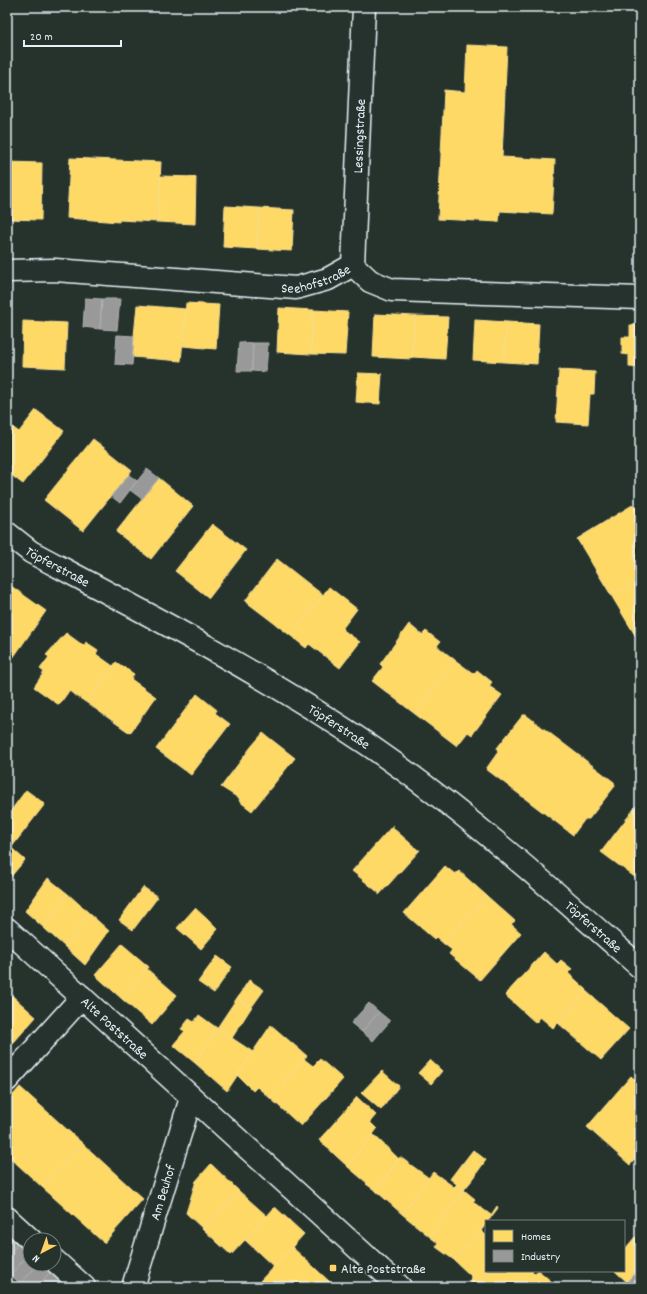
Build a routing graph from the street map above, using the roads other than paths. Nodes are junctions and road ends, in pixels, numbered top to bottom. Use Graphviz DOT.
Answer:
graph roads {
  1 [pos="364,7"];
  2 [pos="353,265"];
  3 [pos="7,271"];
  4 [pos="640,298"];
  5 [pos="7,533"];
  6 [pos="7,929"];
  7 [pos="640,967"];
  8 [pos="82,997"];
  9 [pos="7,1080"];
  10 [pos="191,1098"];
  11 [pos="7,1218"];
  12 [pos="22,1232"];
  13 [pos="62,1267"];
  14 [pos="84,1287"];
  15 [pos="133,1287"];
  16 [pos="400,1287"];
  1 -- 2 [label="street, Lessingstraße"];
  2 -- 3 [label="street, Seehofstraße"];
  2 -- 4 [label="street, Seehofstraße"];
  5 -- 7 [label="street, Töpferstraße"];
  6 -- 8 [label="street, Alte Poststraße"];
  8 -- 9 [label="street"];
  8 -- 10 [label="street, Alte Poststraße"];
  10 -- 15 [label="street, Am Beuhof"];
  10 -- 16 [label="street, Alte Poststraße"];
  11 -- 12 [label="street"];
  13 -- 14 [label="street"];
}
